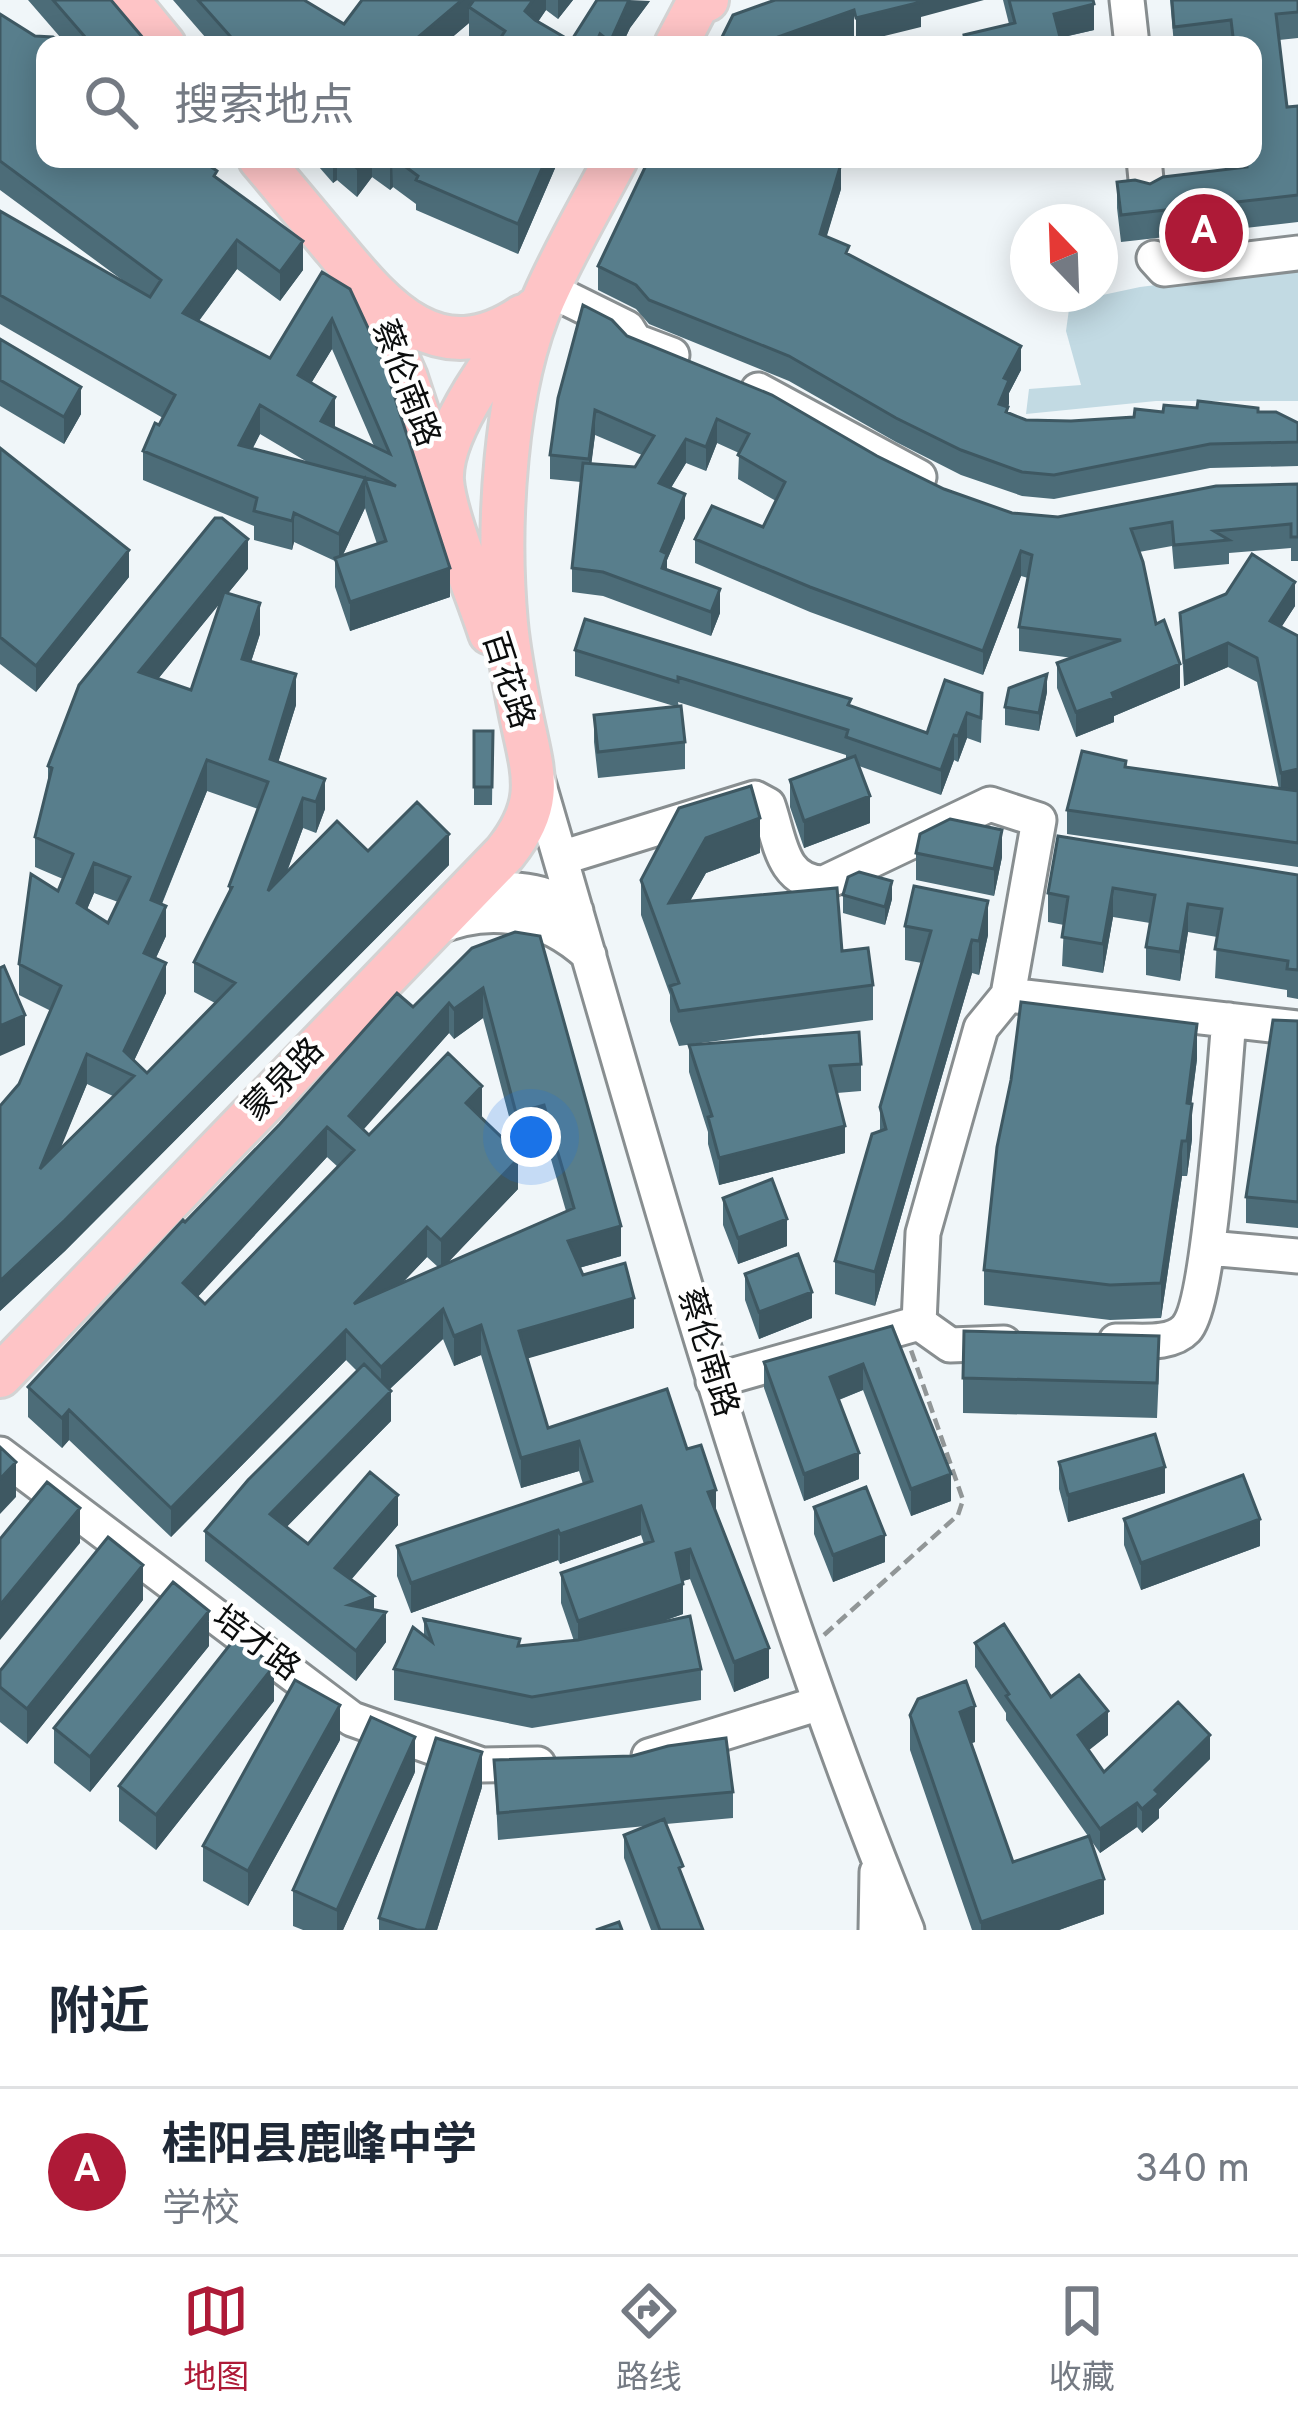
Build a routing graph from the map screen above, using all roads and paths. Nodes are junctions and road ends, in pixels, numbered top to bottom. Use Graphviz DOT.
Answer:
graph roads {
  1 [pos="127,0"];
  2 [pos="1127,0"];
  3 [pos="701,1"];
  4 [pos="157,36"];
  5 [pos="681,36"];
  6 [pos="1131,36"];
  7 [pos="268,168"];
  8 [pos="611,168"];
  9 [pos="1298,253"];
  10 [pos="1154,258"];
  11 [pos="360,279"];
  12 [pos="545,294"];
  13 [pos="695,364"];
  14 [pos="734,380"];
  15 [pos="443,490"];
  16 [pos="953,494"];
  17 [pos="534,767"];
  18 [pos="561,858"];
  19 [pos="576,911"];
  20 [pos="444,917"];
  21 [pos="589,955"];
  22 [pos="1008,995"];
  23 [pos="1228,1020"];
  24 [pos="1298,1028"];
  25 [pos="1208,1248"];
  26 [pos="1298,1256"];
  27 [pos="911,1325"];
  28 [pos="1040,1342"];
  29 [pos="1084,1342"];
  30 [pos="0,1376"];
  31 [pos="713,1381"];
  32 [pos="0,1454"];
  33 [pos="801,1655"];
  34 [pos="820,1703"];
  35 [pos="609,1762"];
  36 [pos="567,1763"];
  37 [pos="878,1855"];
  38 [pos="876,1930"];
  39 [pos="907,1930"];
  1 -- 4 [label="main road"];
  2 -- 6 [label="street"];
  3 -- 5 [label="main road"];
  7 -- 11 [label="main road, 蔡伦南路"];
  8 -- 12 [label="main road, 百花路"];
  9 -- 10 [label="street"];
  11 -- 12 [label="main road, 蔡伦南路"];
  11 -- 15 [label="main road, 蔡伦南路"];
  12 -- 13 [label="street"];
  12 -- 15 [label="main road, 百花路"];
  12 -- 17 [label="main road, 百花路"];
  14 -- 16 [label="street"];
  15 -- 17 [label="main road, 百花路"];
  17 -- 18 [label="street, 蔡伦南路"];
  17 -- 20 [label="main road, 蒙泉路"];
  18 -- 19 [label="street, 蔡伦南路"];
  18 -- 22 [label="street"];
  19 -- 20 [label="street"];
  19 -- 21 [label="street, 蔡伦南路"];
  20 -- 21 [label="street"];
  20 -- 30 [label="main road, 蒙泉路"];
  21 -- 31 [label="street, 蔡伦南路"];
  22 -- 23 [label="street"];
  22 -- 27 [label="street"];
  23 -- 24 [label="street"];
  23 -- 25 [label="street"];
  25 -- 26 [label="street"];
  25 -- 29 [label="street"];
  27 -- 28 [label="street"];
  27 -- 31 [label="street"];
  27 -- 33 [label="path"];
  31 -- 33 [label="street, 蔡伦南路"];
  32 -- 36 [label="street, 培才路"];
  33 -- 34 [label="street, 蔡伦南路"];
  34 -- 35 [label="street"];
  34 -- 37 [label="street, 蔡伦南路"];
  37 -- 38 [label="street"];
  37 -- 39 [label="street, 蔡伦南路"];
}
